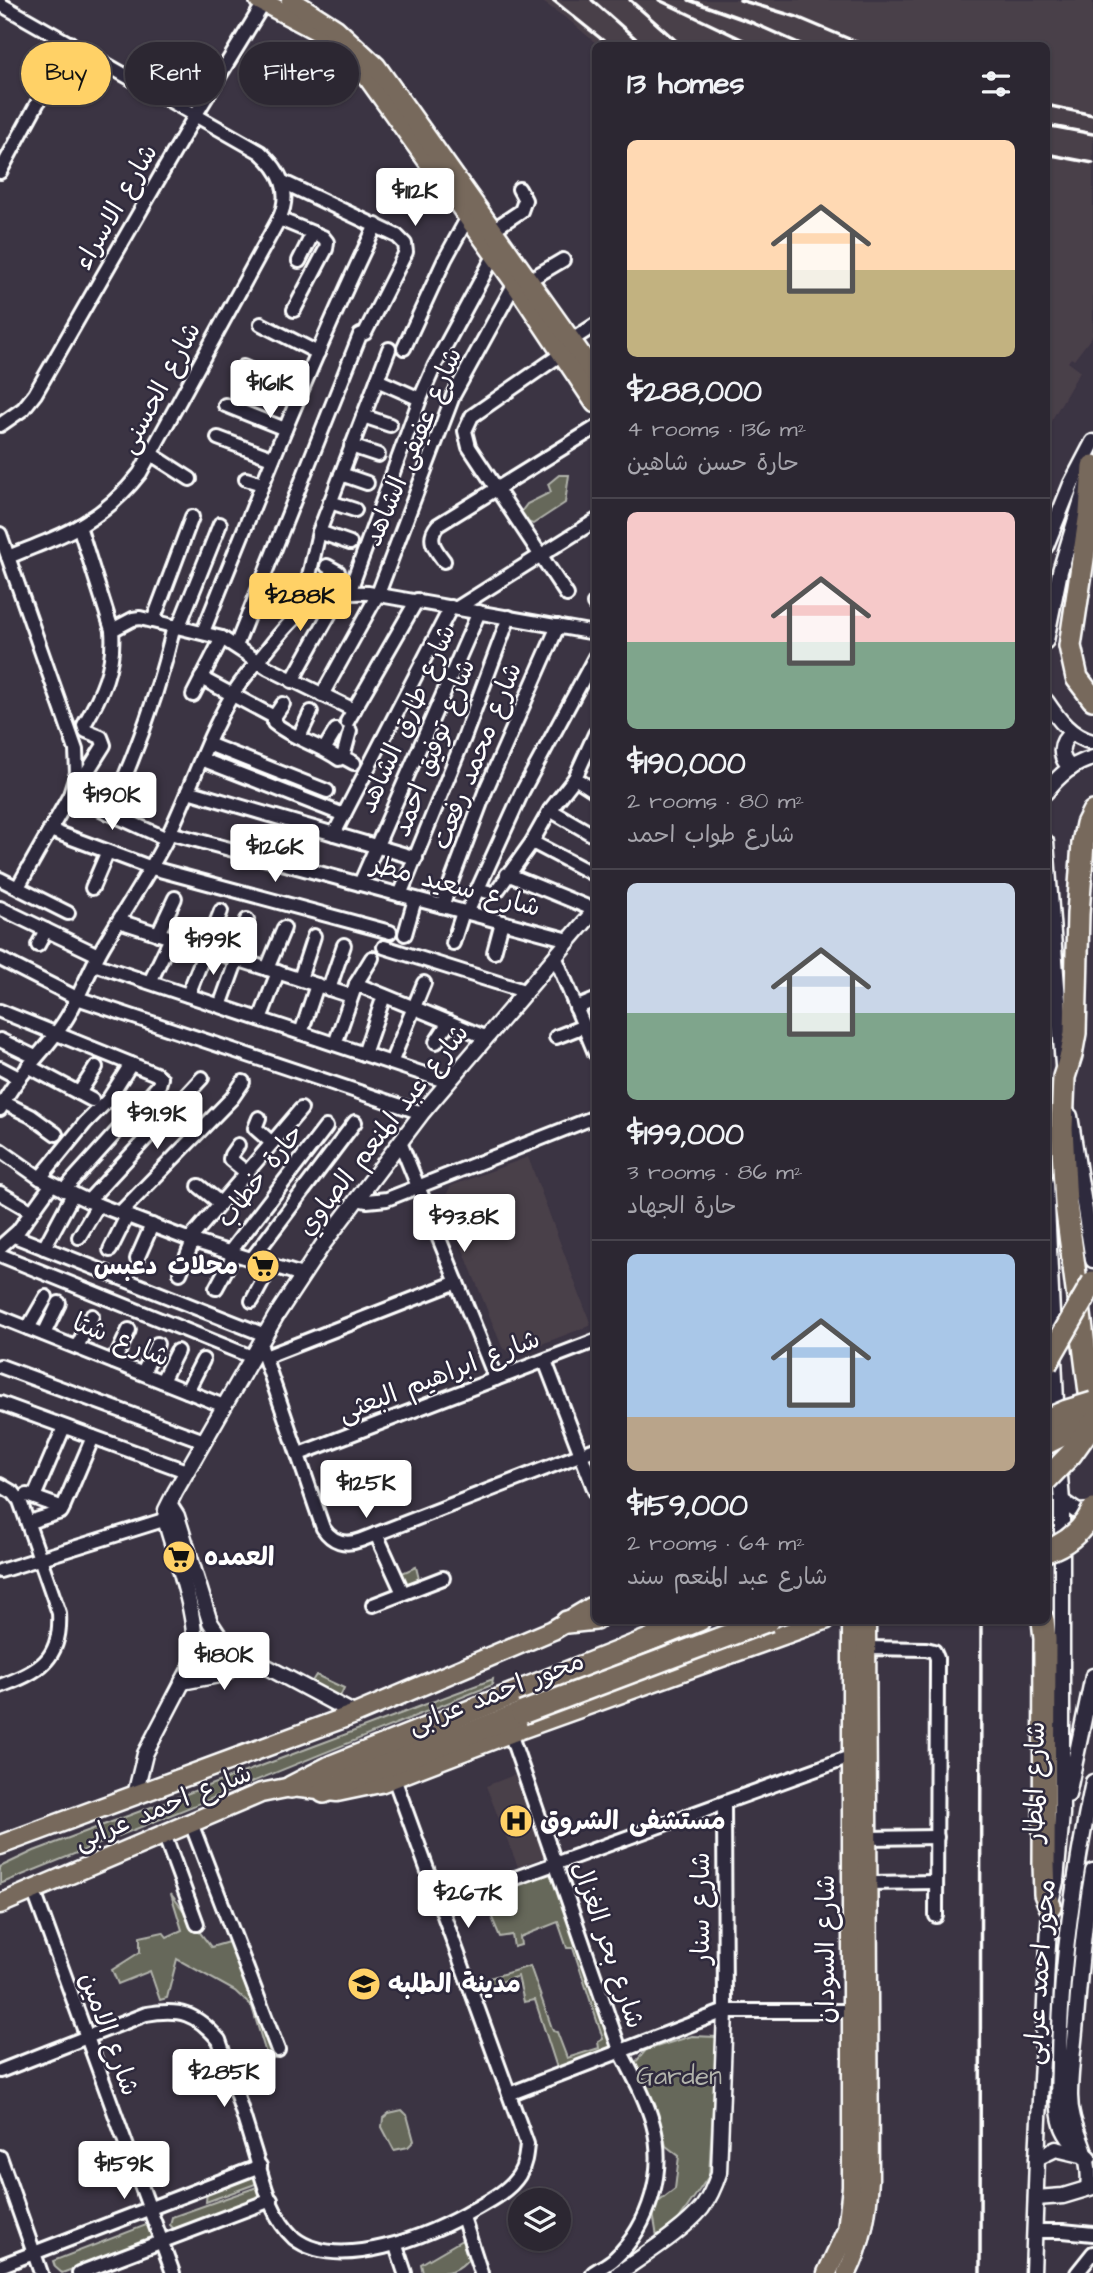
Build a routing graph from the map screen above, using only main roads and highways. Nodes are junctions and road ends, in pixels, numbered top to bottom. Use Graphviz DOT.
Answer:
graph roads {
  1 [pos="291,0"];
  2 [pos="261,1"];
  3 [pos="522,281"];
  4 [pos="568,347"];
  5 [pos="592,371"];
  6 [pos="592,397"];
  7 [pos="1093,466"];
  8 [pos="1093,699"];
  9 [pos="1093,812"];
  10 [pos="1093,1282"];
  11 [pos="1050,1357"];
  12 [pos="1093,1403"];
  13 [pos="1093,1416"];
  14 [pos="1050,1418"];
  15 [pos="1093,1424"];
  16 [pos="1050,1441"];
  17 [pos="1050,1476"];
  18 [pos="1093,1511"];
  19 [pos="1050,1549"];
  20 [pos="592,1607"];
  21 [pos="592,1619"];
  22 [pos="567,1622"];
  23 [pos="689,1624"];
  24 [pos="758,1624"];
  25 [pos="811,1624"];
  26 [pos="852,1624"];
  27 [pos="866,1624"];
  28 [pos="1044,1630"];
  29 [pos="613,1653"];
  30 [pos="610,1697"];
  31 [pos="291,1787"];
  32 [pos="324,1792"];
  33 [pos="0,1845"];
  34 [pos="0,1904"];
  35 [pos="1050,1906"];
  36 [pos="827,2273"];
  37 [pos="847,2273"];
  1 -- 3 [label="main road"];
  2 -- 3 [label="main road"];
  3 -- 4 [label="main road"];
  4 -- 5 [label="main road"];
  4 -- 6 [label="main road"];
  7 -- 8 [label="highway"];
  9 -- 13 [label="highway"];
  10 -- 11 [label="highway, bridge"];
  12 -- 14 [label="highway, bridge"];
  15 -- 16 [label="highway, bridge"];
  15 -- 17 [label="highway, bridge"];
  18 -- 19 [label="highway, bridge"];
  20 -- 22 [label="main road, شارع احمد عرابى"];
  21 -- 22 [label="highway"];
  22 -- 33 [label="main road, شارع احمد عرابى"];
  23 -- 29 [label="highway"];
  24 -- 32 [label="highway, محور احمد عرابى, bridge"];
  25 -- 30 [label="main road, شارع احمد عرابى"];
  26 -- 36 [label="main road, شارع السودان"];
  27 -- 37 [label="main road, شارع السودان"];
  28 -- 35 [label="highway"];
  29 -- 30 [label="highway"];
  29 -- 31 [label="highway"];
  30 -- 32 [label="main road, شارع احمد عرابى"];
  31 -- 32 [label="main road, شارع احمد عرابى"];
  31 -- 34 [label="main road, شارع احمد عرابى"];
}
